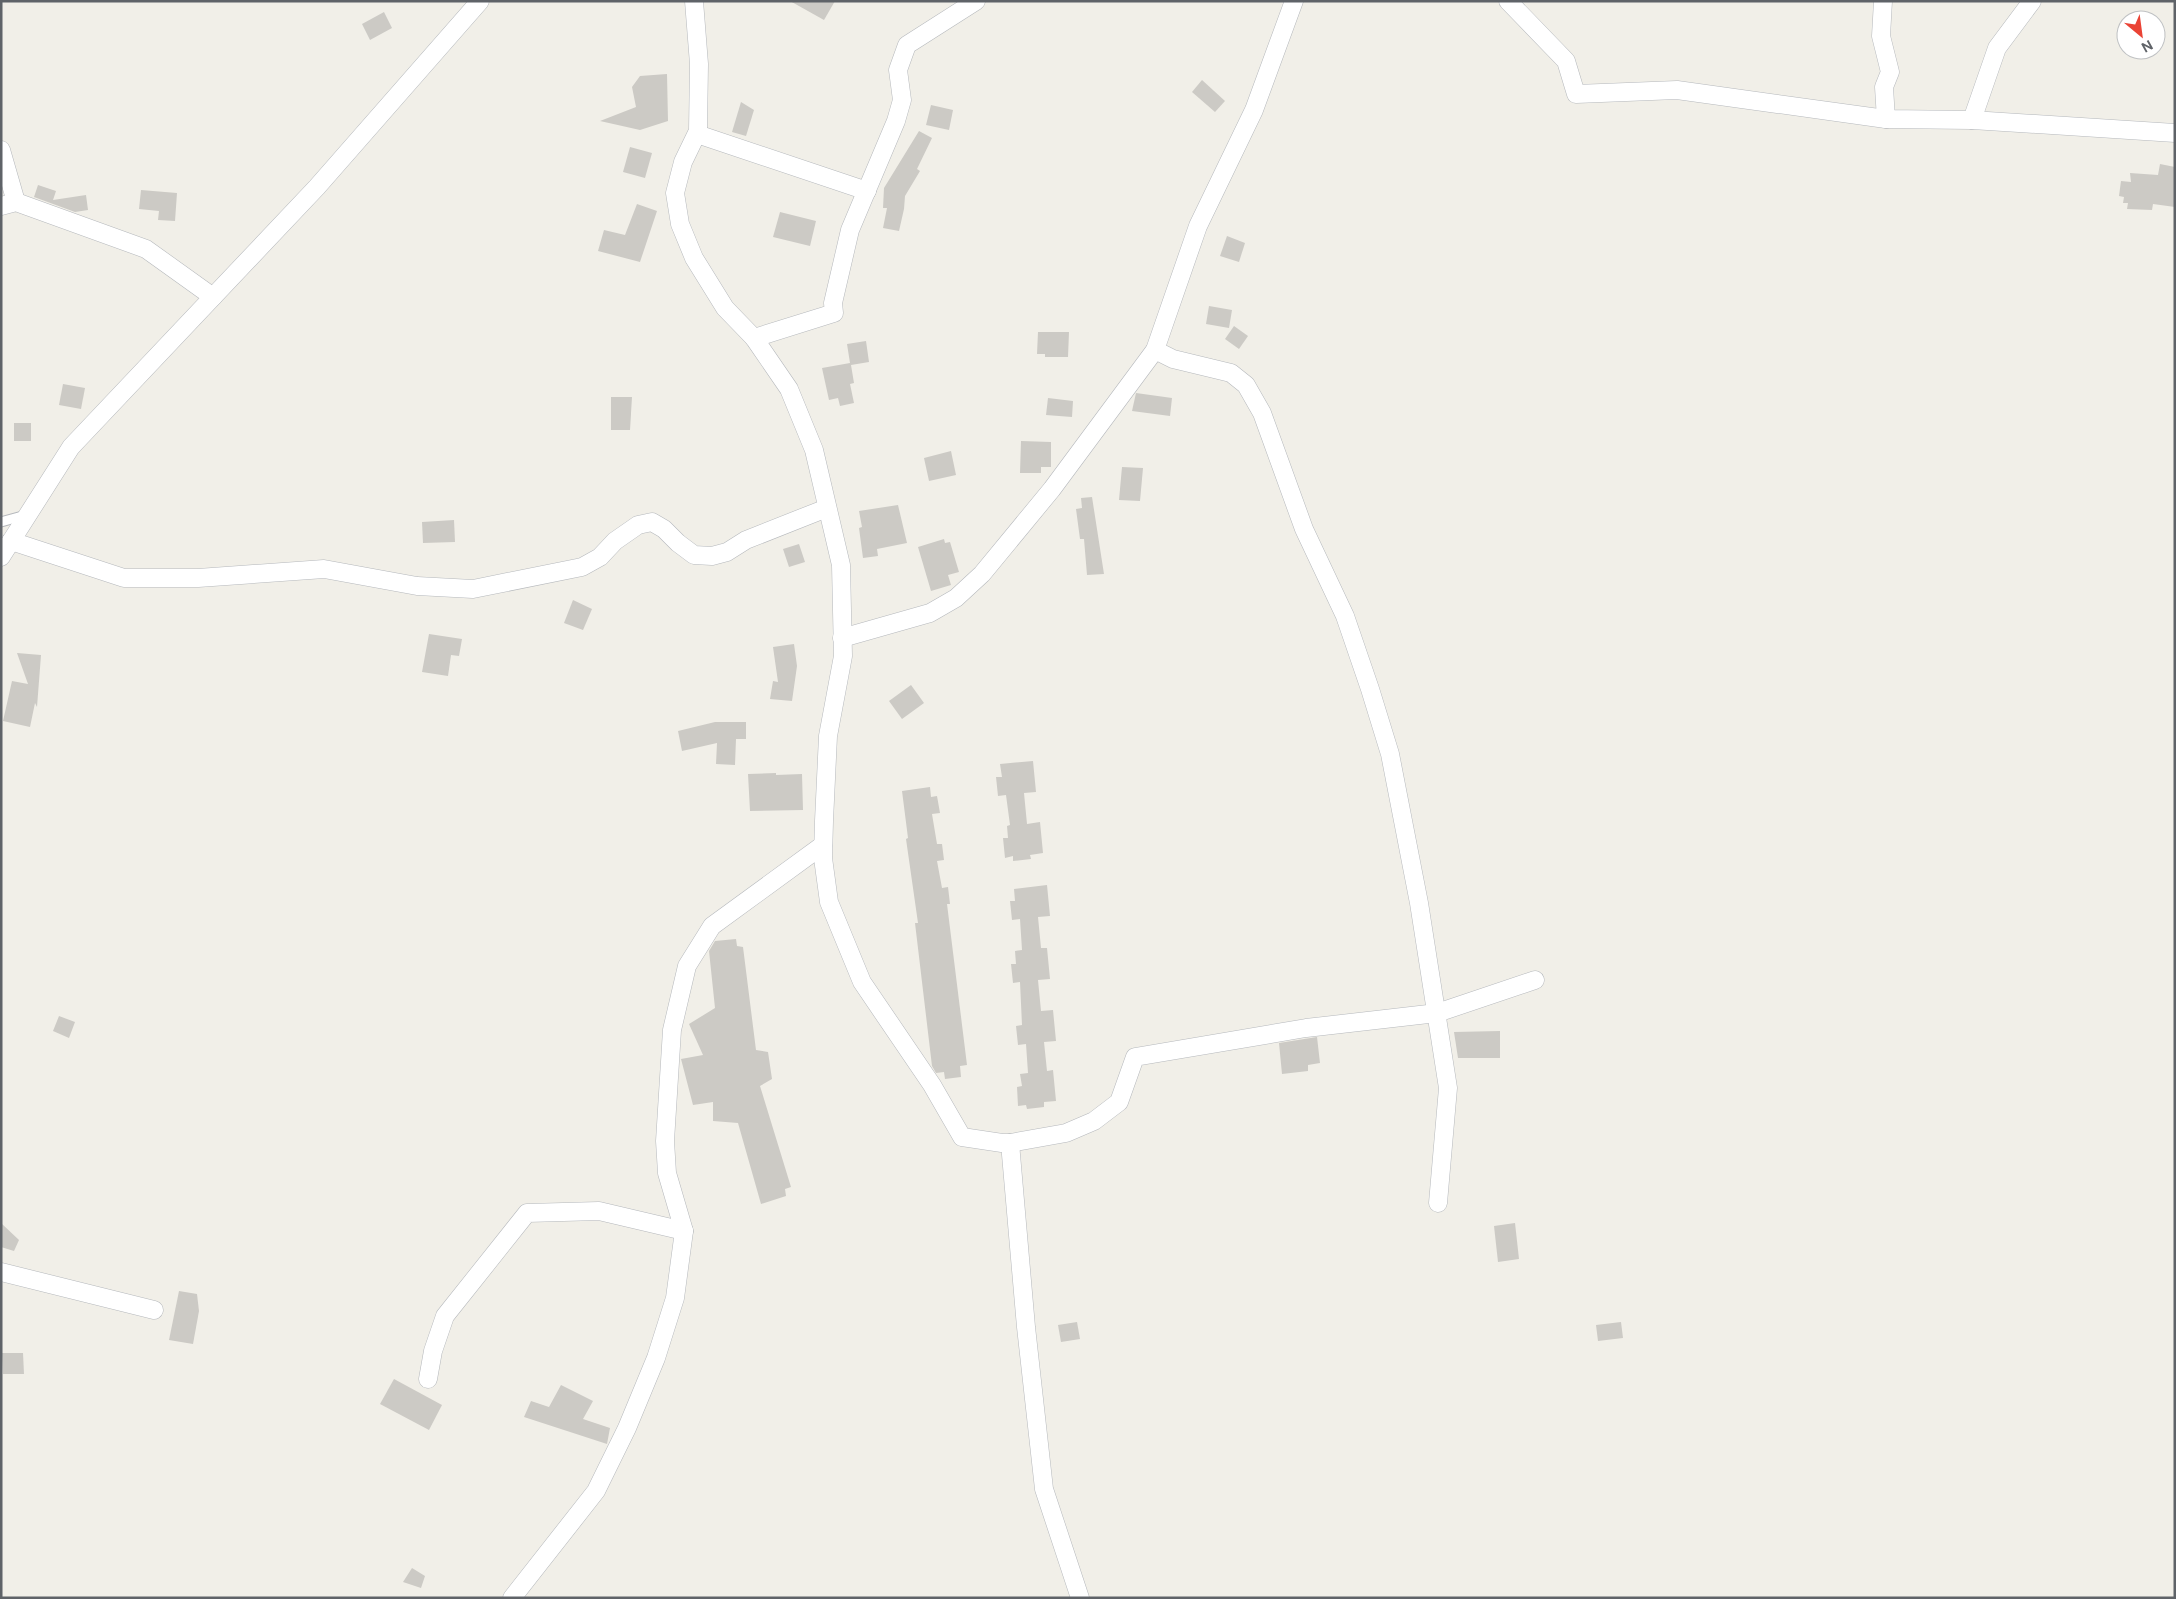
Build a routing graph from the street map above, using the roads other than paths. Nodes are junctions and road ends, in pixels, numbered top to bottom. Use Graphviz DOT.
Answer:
graph roads {
  1 [pos="480,1"];
  2 [pos="694,1"];
  3 [pos="976,1"];
  4 [pos="1294,1"];
  5 [pos="1508,1"];
  6 [pos="1883,1"];
  7 [pos="2032,1"];
  8 [pos="1886,119"];
  9 [pos="1972,120"];
  10 [pos="2175,133"];
  11 [pos="697,134"];
  12 [pos="1,150"];
  13 [pos="867,191"];
  14 [pos="8,204"];
  15 [pos="213,297"];
  16 [pos="754,338"];
  17 [pos="1155,350"];
  18 [pos="827,508"];
  19 [pos="28,514"];
  20 [pos="1,522"];
  21 [pos="11,541"];
  22 [pos="1,557"];
  23 [pos="842,638"];
  24 [pos="824,845"];
  25 [pos="1535,980"];
  26 [pos="1437,1013"];
  27 [pos="1010,1143"];
  28 [pos="1438,1203"];
  29 [pos="684,1231"];
  30 [pos="1,1272"];
  31 [pos="154,1310"];
  32 [pos="428,1379"];
  33 [pos="512,1598"];
  34 [pos="1080,1598"];
  1 -- 15 [label="street"];
  2 -- 11 [label="street"];
  3 -- 13 [label="street"];
  4 -- 17 [label="street"];
  5 -- 8 [label="street"];
  6 -- 8 [label="street"];
  7 -- 9 [label="street"];
  8 -- 9 [label="street"];
  9 -- 10 [label="street"];
  11 -- 13 [label="street"];
  11 -- 16 [label="street"];
  12 -- 14 [label="street"];
  13 -- 16 [label="street"];
  14 -- 15 [label="street"];
  15 -- 19 [label="street"];
  16 -- 18 [label="street"];
  17 -- 23 [label="street"];
  17 -- 26 [label="street"];
  18 -- 21 [label="street"];
  18 -- 23 [label="street"];
  19 -- 20 [label="lane"];
  19 -- 21 [label="street"];
  21 -- 22 [label="street"];
  23 -- 24 [label="street"];
  24 -- 27 [label="street"];
  24 -- 29 [label="street"];
  25 -- 26 [label="street"];
  26 -- 27 [label="street"];
  26 -- 28 [label="street"];
  27 -- 34 [label="street"];
  29 -- 32 [label="street"];
  29 -- 33 [label="street"];
  30 -- 31 [label="street"];
}
